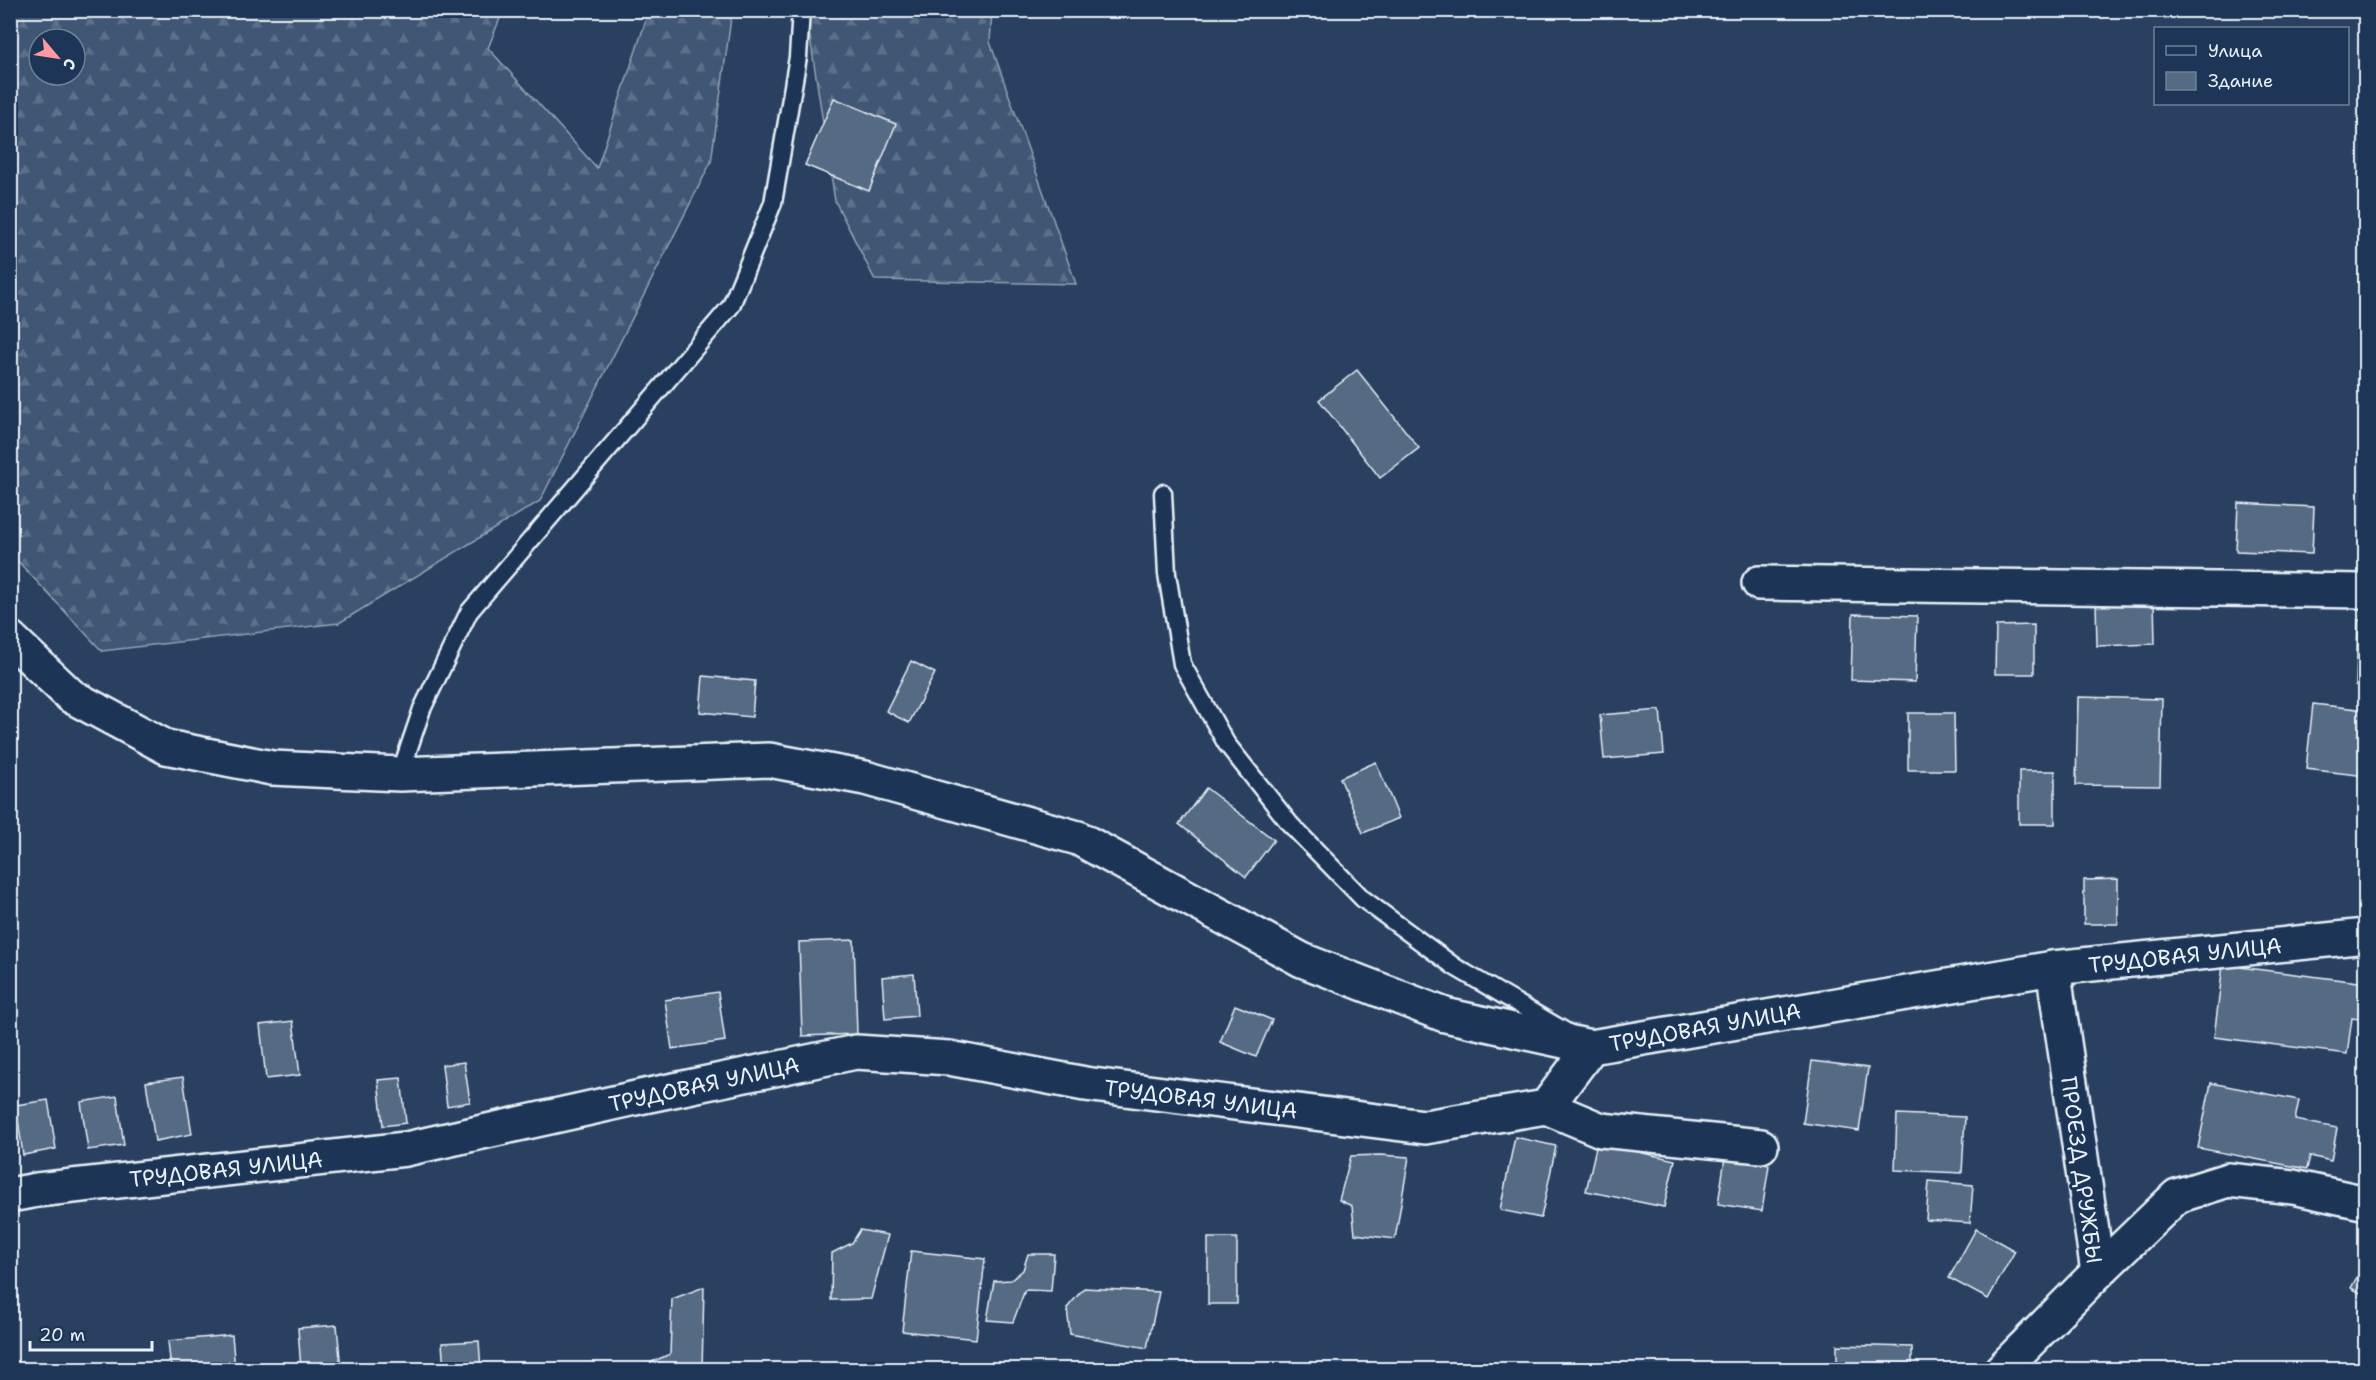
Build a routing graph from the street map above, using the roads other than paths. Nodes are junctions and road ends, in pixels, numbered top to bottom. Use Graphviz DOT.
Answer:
graph roads {
  1 [pos="801,10"];
  2 [pos="1163,493"];
  3 [pos="1759,583"];
  4 [pos="2366,591"];
  5 [pos="10,638"];
  6 [pos="400,774"];
  7 [pos="2366,936"];
  8 [pos="2053,968"];
  9 [pos="1591,1047"];
  10 [pos="1546,1107"];
  11 [pos="1761,1146"];
  12 [pos="10,1195"];
  13 [pos="2366,1203"];
  14 [pos="2098,1272"];
  15 [pos="2001,1370"];
  1 -- 6 [label="lane"];
  2 -- 9 [label="lane"];
  3 -- 4 [label="street"];
  5 -- 6 [label="street"];
  6 -- 9 [label="street"];
  7 -- 8 [label="street, ТРУДОВАЯ УЛИЦА"];
  8 -- 9 [label="street, ТРУДОВАЯ УЛИЦА"];
  8 -- 14 [label="street, ПРОЕЗД ДРУЖБЫ"];
  9 -- 10 [label="street, ТРУДОВАЯ УЛИЦА"];
  10 -- 11 [label="street"];
  10 -- 12 [label="street, ТРУДОВАЯ УЛИЦА"];
  13 -- 14 [label="street"];
  14 -- 15 [label="street, ПРОЕЗД ДРУЖБЫ"];
}
